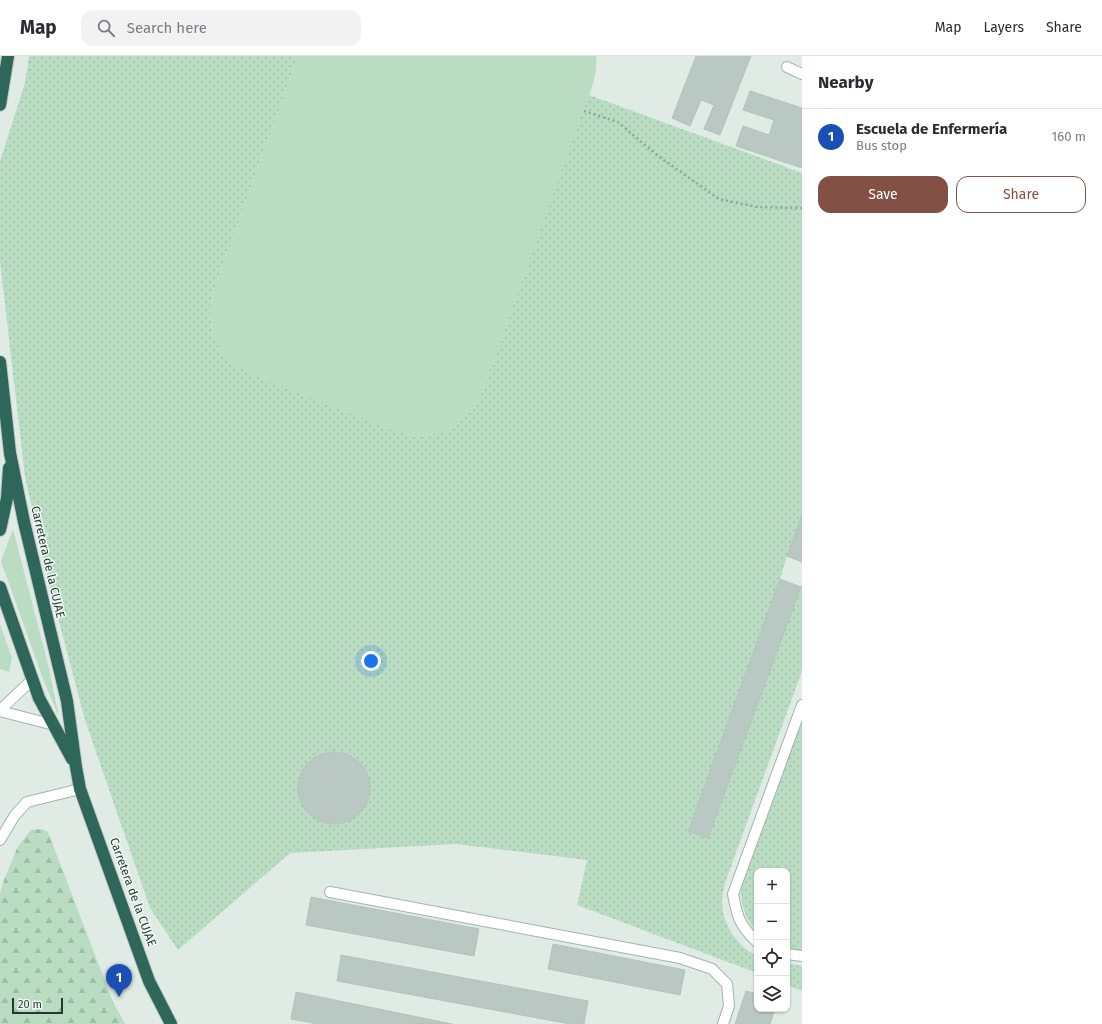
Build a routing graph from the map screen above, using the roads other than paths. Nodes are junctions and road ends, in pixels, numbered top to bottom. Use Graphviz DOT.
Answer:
graph roads {
  1 [pos="8,56"];
  2 [pos="787,67"];
  3 [pos="802,74"];
  4 [pos="0,105"];
  5 [pos="0,362"];
  6 [pos="10,453"];
  7 [pos="0,530"];
  8 [pos="0,587"];
  9 [pos="33,679"];
  10 [pos="802,705"];
  11 [pos="0,711"];
  12 [pos="54,726"];
  13 [pos="76,767"];
  14 [pos="80,789"];
  15 [pos="0,840"];
  16 [pos="330,892"];
  17 [pos="755,940"];
  18 [pos="790,954"];
  19 [pos="802,956"];
  20 [pos="171,1024"];
  21 [pos="723,1024"];
  1 -- 4 [label="highway"];
  2 -- 3 [label="lane"];
  5 -- 6 [label="highway, Carretera de la CUJAE"];
  6 -- 7 [label="highway"];
  6 -- 13 [label="highway, Carretera de la CUJAE"];
  8 -- 9 [label="highway, Carretera de la CUJAE"];
  9 -- 11 [label="lane"];
  9 -- 12 [label="highway, Carretera de la CUJAE"];
  10 -- 17 [label="lane"];
  11 -- 12 [label="lane"];
  12 -- 13 [label="highway, Carretera de la CUJAE"];
  13 -- 14 [label="highway, Carretera de la CUJAE"];
  14 -- 15 [label="lane"];
  14 -- 20 [label="highway, Carretera de la CUJAE"];
  16 -- 21 [label="lane"];
  18 -- 19 [label="lane"];
}
